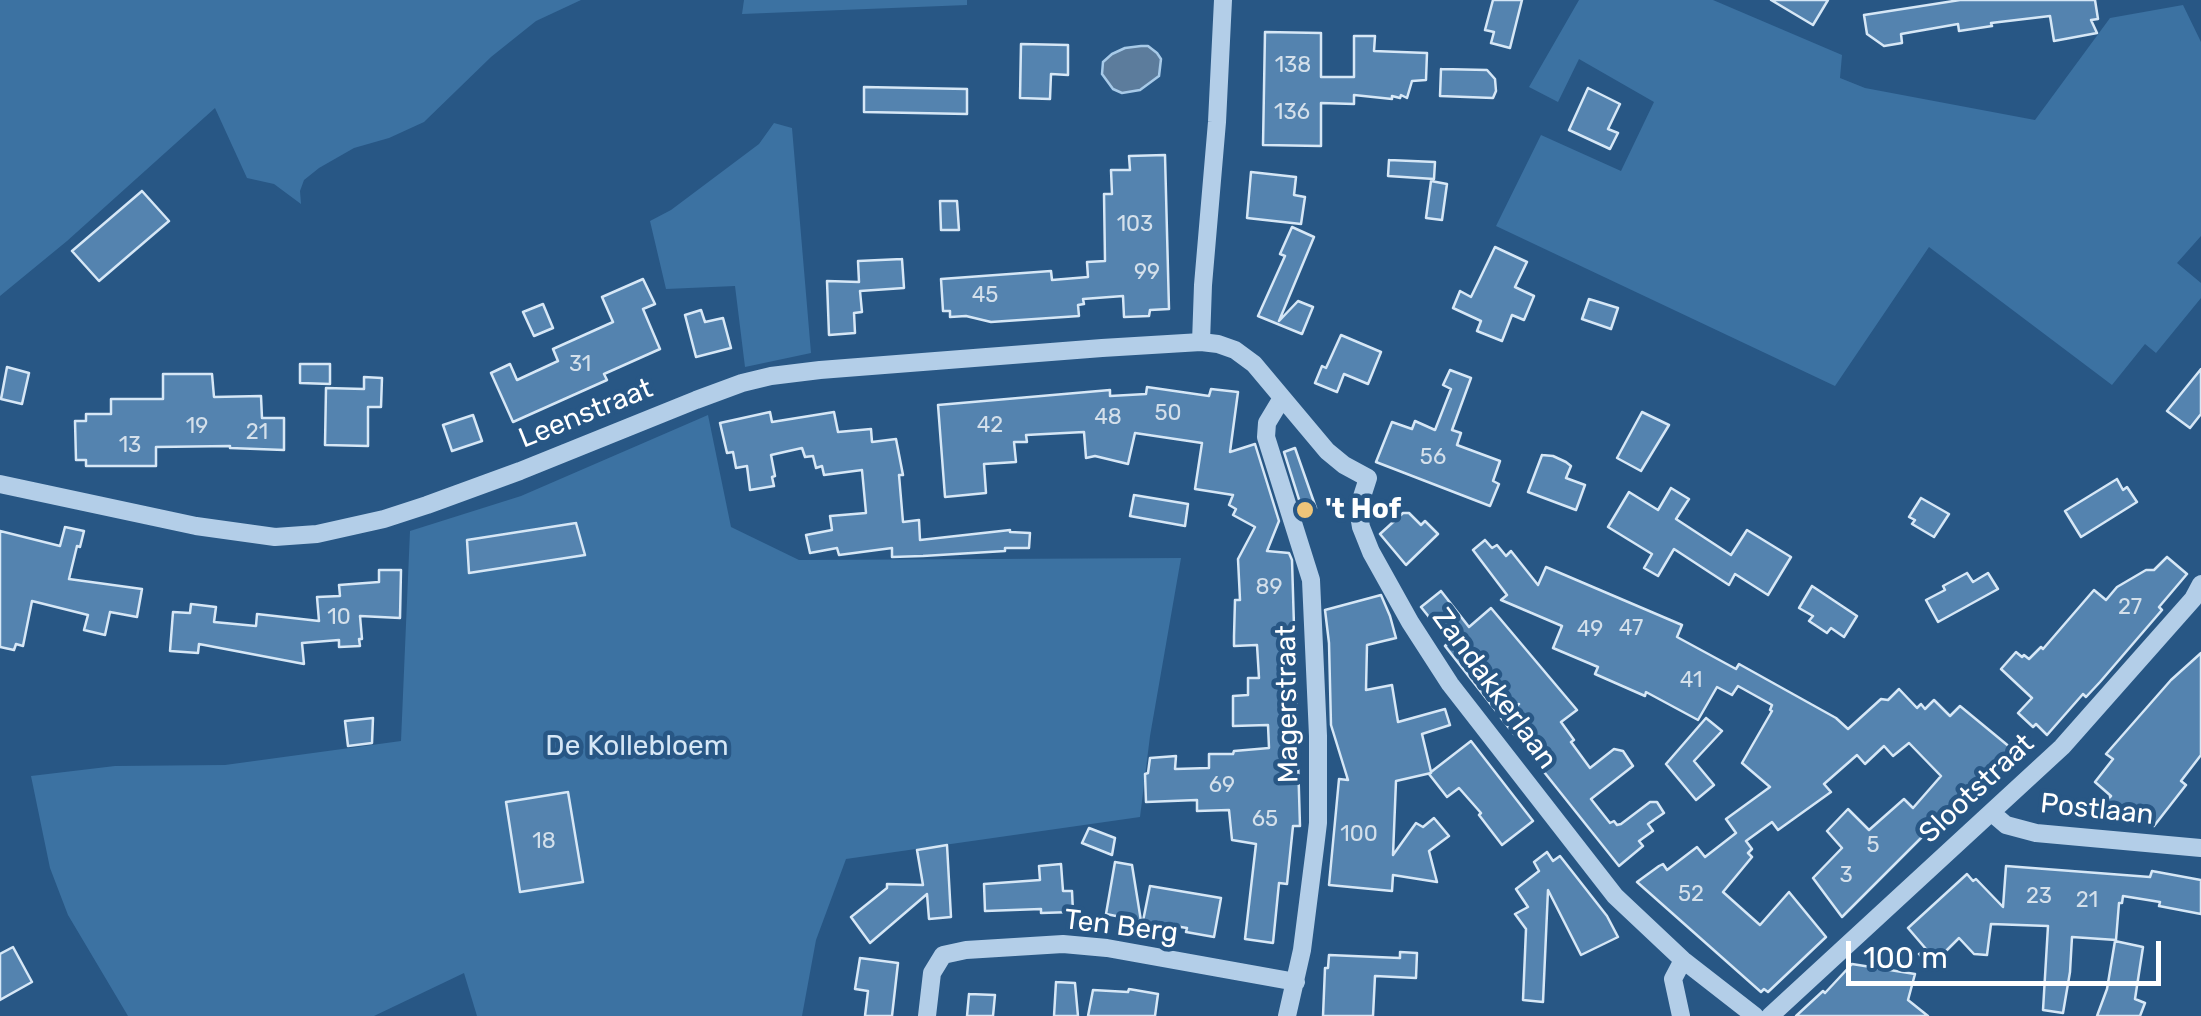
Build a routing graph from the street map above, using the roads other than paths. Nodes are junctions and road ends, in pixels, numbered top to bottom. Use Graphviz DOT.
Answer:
graph roads {
  1 [pos="1223,0"];
  2 [pos="1201,342"];
  3 [pos="1282,398"];
  4 [pos="0,484"];
  5 [pos="2201,584"];
  6 [pos="1992,813"];
  7 [pos="2201,848"];
  8 [pos="1682,960"];
  9 [pos="1296,982"];
  10 [pos="927,1016"];
  11 [pos="1287,1016"];
  12 [pos="1681,1016"];
  13 [pos="1755,1016"];
  14 [pos="1770,1016"];
  1 -- 2 [label="street"];
  2 -- 3 [label="street, Zandakkerlaan"];
  2 -- 4 [label="street, Leenstraat"];
  3 -- 8 [label="street, Zandakkerlaan"];
  3 -- 9 [label="street, Magerstraat"];
  5 -- 6 [label="street, Slootstraat"];
  6 -- 7 [label="street, Postlaan"];
  6 -- 14 [label="street, Slootstraat"];
  8 -- 12 [label="street"];
  8 -- 13 [label="street, Zandakkerlaan"];
  9 -- 10 [label="street, Ten Berg"];
  9 -- 11 [label="street, Magerstraat"];
}
